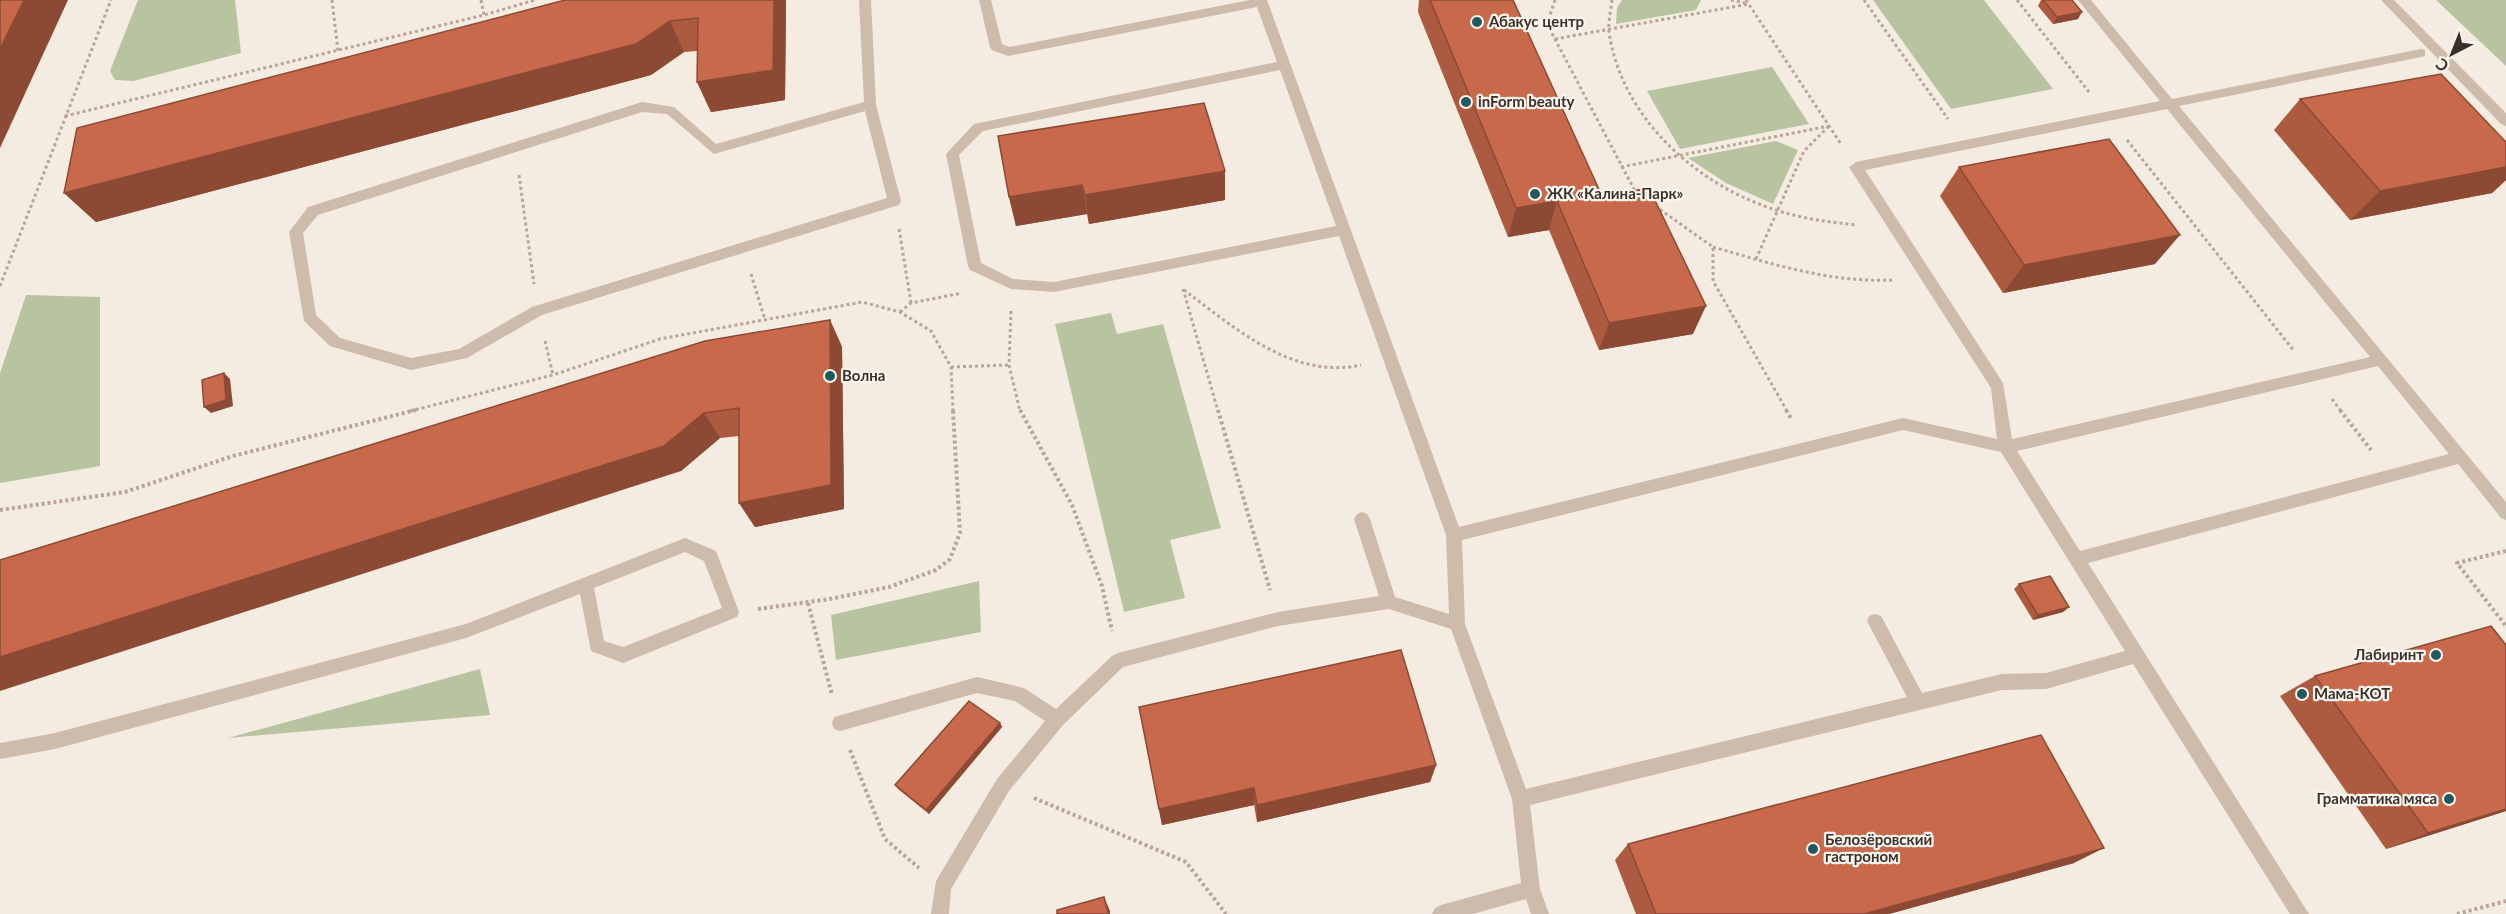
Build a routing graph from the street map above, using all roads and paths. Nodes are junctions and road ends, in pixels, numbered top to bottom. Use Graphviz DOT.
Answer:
graph roads {
  1 [pos="111,0"];
  2 [pos="332,0"];
  3 [pos="481,0"];
  4 [pos="536,0"];
  5 [pos="866,0"];
  6 [pos="985,0"];
  7 [pos="1555,0"];
  8 [pos="1612,0"];
  9 [pos="1731,0"];
  10 [pos="1746,0"];
  11 [pos="1864,0"];
  12 [pos="2017,0"];
  13 [pos="2084,0"];
  14 [pos="2387,0"];
  15 [pos="1261,1"];
  16 [pos="1749,4"];
  17 [pos="484,15"];
  18 [pos="1609,30"];
  19 [pos="1555,39"];
  20 [pos="338,51"];
  21 [pos="2421,53"];
  22 [pos="1284,65"];
  23 [pos="2168,102"];
  24 [pos="870,105"];
  25 [pos="2108,115"];
  26 [pos="65,116"];
  27 [pos="2506,121"];
  28 [pos="1829,126"];
  29 [pos="1966,145"];
  30 [pos="516,147"];
  31 [pos="1678,156"];
  32 [pos="1621,167"];
  33 [pos="1856,167"];
  34 [pos="1642,197"];
  35 [pos="894,201"];
  36 [pos="1651,204"];
  37 [pos="1778,210"];
  38 [pos="1894,225"];
  39 [pos="1344,230"];
  40 [pos="1713,247"];
  41 [pos="743,248"];
  42 [pos="1756,259"];
  43 [pos="1176,262"];
  44 [pos="1927,276"];
  45 [pos="1011,285"];
  46 [pos="0,286"];
  47 [pos="1184,289"];
  48 [pos="911,303"];
  49 [pos="537,311"];
  50 [pos="900,312"];
  51 [pos="765,320"];
  52 [pos="2380,360"];
  53 [pos="1391,361"];
  54 [pos="1009,365"];
  55 [pos="951,367"];
  56 [pos="553,375"];
  57 [pos="2313,375"];
  58 [pos="1807,447"];
  59 [pos="2006,447"];
  60 [pos="2461,457"];
  61 [pos="2390,474"];
  62 [pos="0,510"];
  63 [pos="2506,513"];
  64 [pos="1362,519"];
  65 [pos="1454,535"];
  66 [pos="2506,551"];
  67 [pos="2076,559"];
  68 [pos="586,585"];
  69 [pos="1389,602"];
  70 [pos="808,603"];
  71 [pos="731,612"];
  72 [pos="1278,619"];
  73 [pos="1875,621"];
  74 [pos="1457,624"];
  75 [pos="2506,626"];
  76 [pos="2137,655"];
  77 [pos="1118,661"];
  78 [pos="1918,702"];
  79 [pos="1057,719"];
  80 [pos="840,723"];
  81 [pos="0,751"];
  82 [pos="1004,785"];
  83 [pos="1521,799"];
  84 [pos="942,887"];
  85 [pos="1531,889"];
  86 [pos="2506,901"];
  87 [pos="940,914"];
  88 [pos="1226,914"];
  89 [pos="1442,914"];
  90 [pos="1540,914"];
  91 [pos="2300,914"];
  92 [pos="2457,914"];
  1 -- 26 [label="path"];
  2 -- 20 [label="path"];
  3 -- 17 [label="path"];
  4 -- 17 [label="path"];
  5 -- 24 [label="lane"];
  6 -- 15 [label="lane"];
  7 -- 19 [label="path"];
  8 -- 18 [label="path"];
  9 -- 16 [label="path"];
  10 -- 16 [label="path"];
  11 -- 29 [label="path"];
  12 -- 25 [label="path"];
  13 -- 23 [label="lane"];
  14 -- 27 [label="lane"];
  15 -- 22 [label="lane"];
  16 -- 18 [label="path"];
  16 -- 28 [label="path"];
  17 -- 20 [label="path"];
  18 -- 19 [label="path"];
  18 -- 31 [label="path"];
  19 -- 32 [label="path"];
  20 -- 26 [label="path"];
  21 -- 23 [label="lane"];
  22 -- 39 [label="lane"];
  22 -- 45 [label="lane"];
  23 -- 25 [label="lane"];
  23 -- 52 [label="lane"];
  24 -- 30 [label="lane"];
  24 -- 35 [label="lane"];
  25 -- 29 [label="lane"];
  25 -- 57 [label="path"];
  26 -- 46 [label="path"];
  28 -- 31 [label="path"];
  28 -- 33 [label="path"];
  28 -- 37 [label="path"];
  29 -- 33 [label="lane"];
  30 -- 49 [label="path"];
  30 -- 49 [label="lane"];
  31 -- 32 [label="path"];
  31 -- 37 [label="path"];
  32 -- 34 [label="path"];
  33 -- 38 [label="lane"];
  35 -- 41 [label="lane"];
  35 -- 48 [label="path"];
  36 -- 40 [label="path"];
  37 -- 38 [label="path"];
  37 -- 42 [label="path"];
  38 -- 44 [label="lane"];
  39 -- 43 [label="lane"];
  39 -- 53 [label="lane"];
  40 -- 42 [label="path"];
  40 -- 58 [label="path"];
  41 -- 49 [label="lane"];
  41 -- 51 [label="path"];
  42 -- 44 [label="path"];
  43 -- 45 [label="lane"];
  43 -- 47 [label="path"];
  44 -- 59 [label="lane"];
  45 -- 48 [label="path"];
  45 -- 54 [label="path"];
  47 -- 53 [label="path"];
  47 -- 72 [label="path"];
  48 -- 50 [label="path"];
  49 -- 56 [label="path"];
  50 -- 51 [label="path"];
  50 -- 55 [label="path"];
  51 -- 56 [label="path"];
  52 -- 57 [label="lane"];
  52 -- 60 [label="lane"];
  53 -- 65 [label="lane"];
  54 -- 55 [label="path"];
  54 -- 77 [label="path"];
  55 -- 70 [label="path"];
  56 -- 62 [label="path"];
  57 -- 59 [label="lane"];
  57 -- 61 [label="path"];
  58 -- 59 [label="lane"];
  58 -- 65 [label="lane"];
  59 -- 67 [label="lane"];
  60 -- 61 [label="lane"];
  60 -- 63 [label="lane"];
  61 -- 67 [label="lane"];
  64 -- 69 [label="lane"];
  65 -- 74 [label="lane"];
  66 -- 75 [label="path"];
  67 -- 76 [label="lane"];
  68 -- 71 [label="lane"];
  68 -- 71 [label="lane"];
  68 -- 81 [label="lane"];
  69 -- 72 [label="lane"];
  69 -- 74 [label="lane"];
  70 -- 71 [label="path"];
  70 -- 80 [label="path"];
  72 -- 77 [label="lane"];
  73 -- 78 [label="lane"];
  74 -- 83 [label="lane"];
  76 -- 78 [label="lane"];
  76 -- 91 [label="lane"];
  77 -- 79 [label="lane"];
  78 -- 83 [label="lane"];
  79 -- 80 [label="lane"];
  79 -- 82 [label="lane"];
  80 -- 84 [label="path"];
  82 -- 84 [label="lane"];
  82 -- 88 [label="path"];
  83 -- 85 [label="lane"];
  84 -- 87 [label="lane"];
  85 -- 89 [label="lane"];
  85 -- 90 [label="lane"];
  86 -- 92 [label="path"];
}
